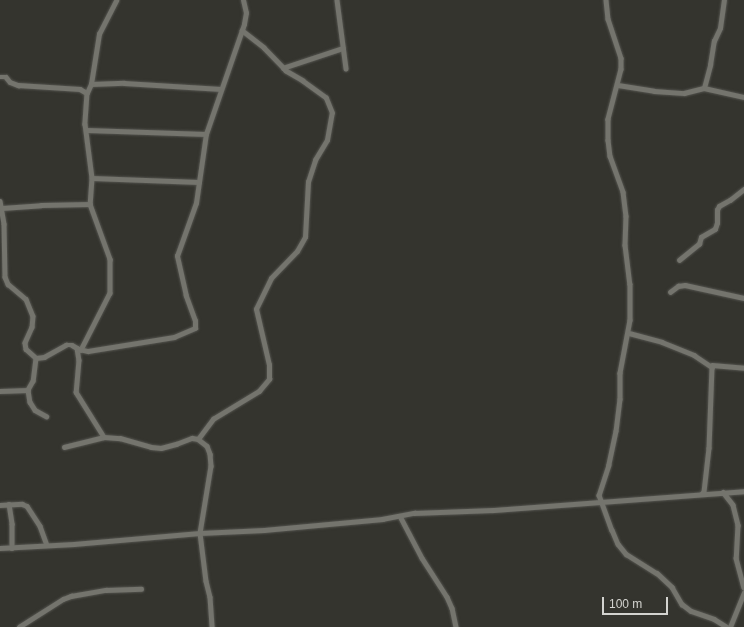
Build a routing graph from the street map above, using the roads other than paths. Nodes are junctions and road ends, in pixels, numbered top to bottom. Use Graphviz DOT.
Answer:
graph roads {
  1 [pos="116,0"];
  2 [pos="243,0"];
  3 [pos="337,0"];
  4 [pos="606,0"];
  5 [pos="724,0"];
  6 [pos="242,30"];
  7 [pos="343,48"];
  8 [pos="283,68"];
  9 [pos="346,68"];
  10 [pos="0,77"];
  11 [pos="91,84"];
  12 [pos="618,85"];
  13 [pos="704,88"];
  14 [pos="221,89"];
  15 [pos="87,93"];
  16 [pos="744,97"];
  17 [pos="87,130"];
  18 [pos="206,134"];
  19 [pos="92,178"];
  20 [pos="199,182"];
  21 [pos="744,189"];
  22 [pos="0,201"];
  23 [pos="90,204"];
  24 [pos="2,208"];
  25 [pos="679,260"];
  26 [pos="670,292"];
  27 [pos="744,298"];
  28 [pos="629,333"];
  29 [pos="79,349"];
  30 [pos="36,358"];
  31 [pos="712,365"];
  32 [pos="744,368"];
  33 [pos="28,390"];
  34 [pos="0,391"];
  35 [pos="46,416"];
  36 [pos="104,437"];
  37 [pos="198,439"];
  38 [pos="64,447"];
  39 [pos="744,491"];
  40 [pos="723,492"];
  41 [pos="702,494"];
  42 [pos="600,502"];
  43 [pos="9,504"];
  44 [pos="0,505"];
  45 [pos="400,516"];
  46 [pos="200,533"];
  47 [pos="46,545"];
  48 [pos="0,548"];
  49 [pos="12,548"];
  50 [pos="744,587"];
  51 [pos="141,589"];
  52 [pos="744,593"];
  53 [pos="19,627"];
  54 [pos="212,627"];
  55 [pos="456,627"];
  56 [pos="727,627"];
  57 [pos="730,627"];
  1 -- 11 [label="street"];
  2 -- 6 [label="street"];
  3 -- 7 [label="street"];
  4 -- 12 [label="street"];
  5 -- 13 [label="street"];
  6 -- 8 [label="street"];
  6 -- 14 [label="street"];
  7 -- 8 [label="street"];
  7 -- 9 [label="street"];
  8 -- 37 [label="street"];
  10 -- 15 [label="street"];
  11 -- 14 [label="street"];
  11 -- 15 [label="street"];
  12 -- 13 [label="street"];
  12 -- 28 [label="street"];
  13 -- 16 [label="street"];
  14 -- 18 [label="street"];
  15 -- 17 [label="street"];
  17 -- 18 [label="street"];
  17 -- 19 [label="street"];
  18 -- 20 [label="street"];
  19 -- 20 [label="street"];
  19 -- 23 [label="street"];
  20 -- 29 [label="street"];
  21 -- 25 [label="street"];
  22 -- 24 [label="street"];
  23 -- 24 [label="street"];
  23 -- 29 [label="street"];
  24 -- 30 [label="street"];
  26 -- 27 [label="street"];
  28 -- 31 [label="street"];
  28 -- 42 [label="street"];
  29 -- 30 [label="street"];
  29 -- 36 [label="street"];
  30 -- 33 [label="street"];
  31 -- 32 [label="street"];
  31 -- 41 [label="street"];
  33 -- 34 [label="street"];
  33 -- 35 [label="street"];
  36 -- 37 [label="street"];
  36 -- 38 [label="street"];
  37 -- 46 [label="street"];
  39 -- 40 [label="street"];
  40 -- 41 [label="street"];
  40 -- 50 [label="street"];
  41 -- 42 [label="street"];
  42 -- 45 [label="street"];
  42 -- 56 [label="street"];
  43 -- 44 [label="street"];
  43 -- 47 [label="street"];
  43 -- 49 [label="street"];
  45 -- 46 [label="street"];
  45 -- 55 [label="street"];
  46 -- 47 [label="street"];
  46 -- 54 [label="street"];
  47 -- 49 [label="street"];
  48 -- 49 [label="street"];
  51 -- 53 [label="street"];
  52 -- 57 [label="street"];
}
